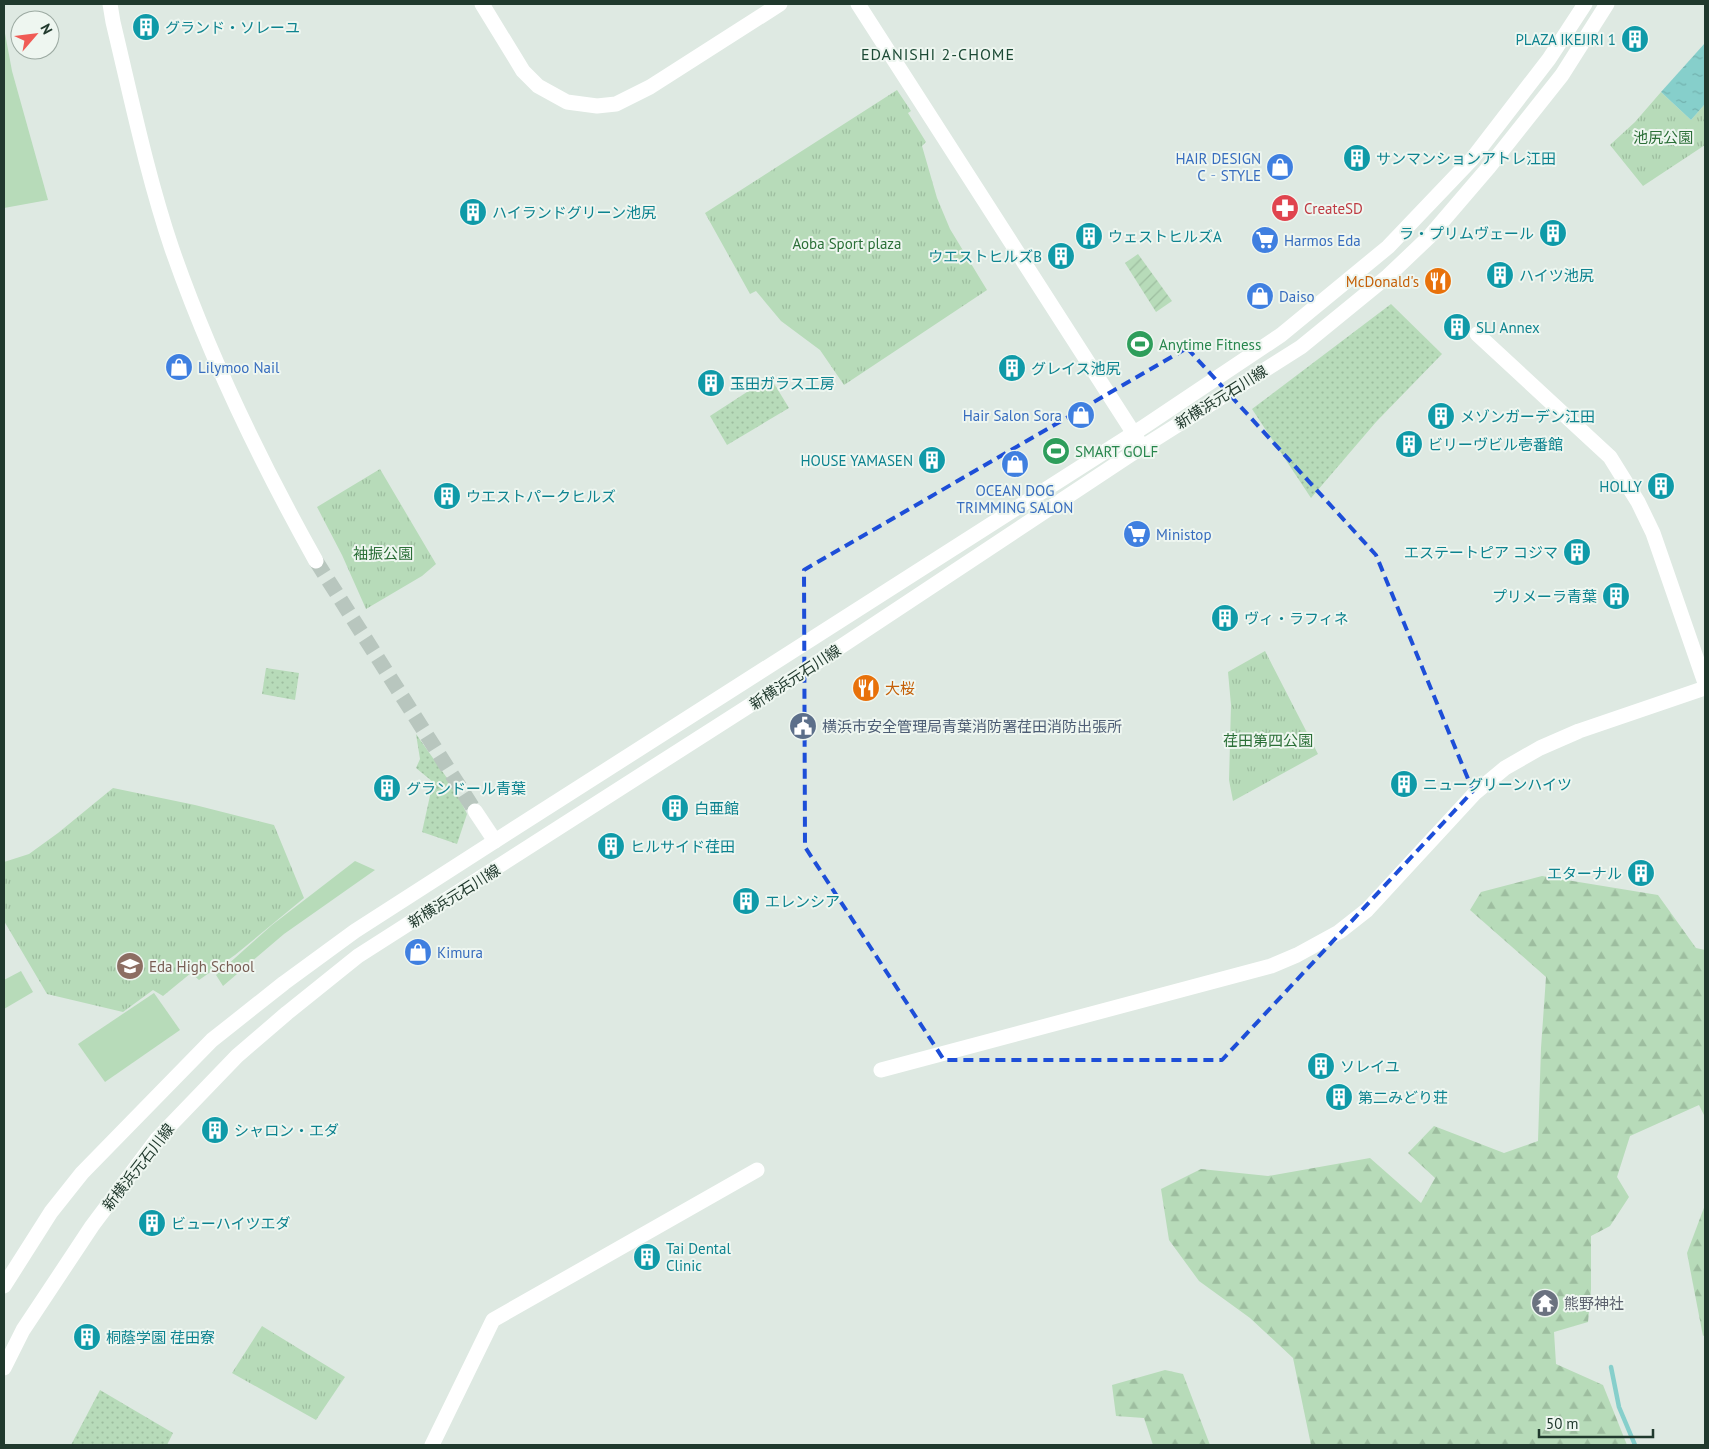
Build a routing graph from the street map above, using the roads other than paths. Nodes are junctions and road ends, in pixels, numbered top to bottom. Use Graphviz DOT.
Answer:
graph roads {
  1 [pos="110,4"];
  2 [pos="482,4"];
  3 [pos="780,4"];
  4 [pos="858,4"];
  5 [pos="1585,4"];
  6 [pos="1607,4"];
  7 [pos="1477,334"];
  8 [pos="1133,434"];
  9 [pos="1142,447"];
  10 [pos="316,561"];
  11 [pos="1705,683"];
  12 [pos="1705,688"];
  13 [pos="475,811"];
  14 [pos="494,841"];
  15 [pos="881,1070"];
  16 [pos="757,1170"];
  17 [pos="4,1286"];
  18 [pos="4,1368"];
  19 [pos="432,1445"];
  1 -- 10 [label="street"];
  2 -- 3 [label="street"];
  4 -- 8 [label="street"];
  5 -- 8 [label="street, 新横浜元石川線"];
  6 -- 9 [label="street, 新横浜元石川線"];
  7 -- 11 [label="street"];
  8 -- 9 [label="street"];
  8 -- 14 [label="street, 新横浜元石川線"];
  9 -- 18 [label="street, 新横浜元石川線"];
  12 -- 15 [label="street"];
  13 -- 14 [label="street"];
  14 -- 17 [label="street, 新横浜元石川線"];
  16 -- 19 [label="street"];
}
